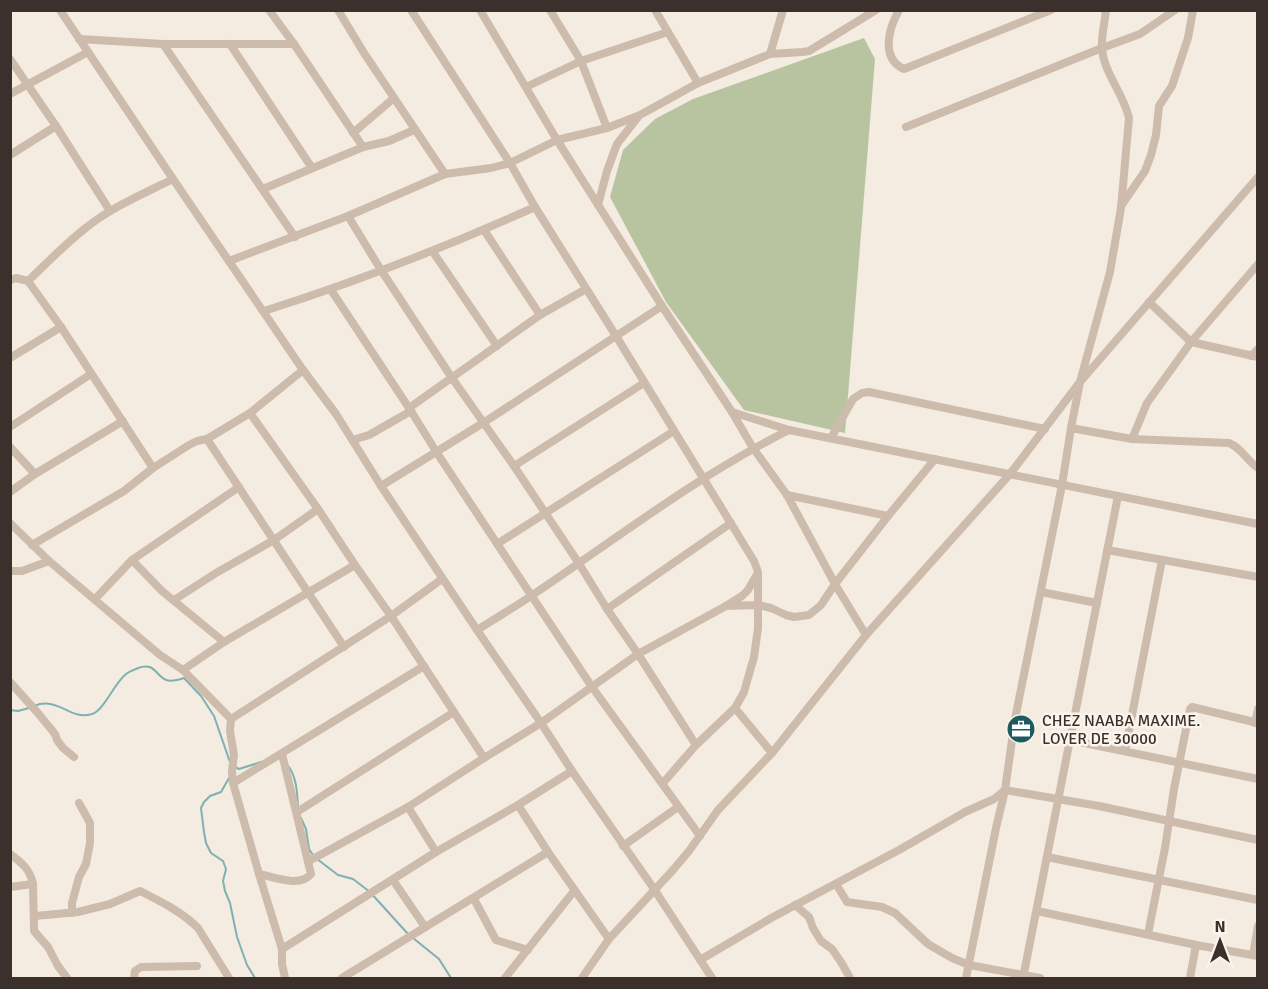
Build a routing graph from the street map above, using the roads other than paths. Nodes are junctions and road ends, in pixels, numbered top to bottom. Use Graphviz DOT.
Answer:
graph roads {
  1 [pos="60,10"];
  2 [pos="269,10"];
  3 [pos="338,10"];
  4 [pos="411,10"];
  5 [pos="480,10"];
  6 [pos="655,10"];
  7 [pos="783,10"];
  8 [pos="876,10"];
  9 [pos="899,10"];
  10 [pos="1051,10"];
  11 [pos="1107,10"];
  12 [pos="1175,10"];
  13 [pos="1193,10"];
  14 [pos="554,12"];
  15 [pos="668,32"];
  16 [pos="79,39"];
  17 [pos="163,44"];
  18 [pos="230,44"];
  19 [pos="294,44"];
  20 [pos="1102,48"];
  21 [pos="88,52"];
  22 [pos="770,54"];
  23 [pos="10,59"];
  24 [pos="581,61"];
  25 [pos="698,83"];
  26 [pos="28,84"];
  27 [pos="526,87"];
  28 [pos="10,94"];
  29 [pos="393,98"];
  30 [pos="640,115"];
  31 [pos="56,126"];
  32 [pos="906,127"];
  33 [pos="607,128"];
  34 [pos="414,129"];
  35 [pos="354,133"];
  36 [pos="557,140"];
  37 [pos="363,147"];
  38 [pos="10,155"];
  39 [pos="510,163"];
  40 [pos="312,168"];
  41 [pos="445,174"];
  42 [pos="1257,177"];
  43 [pos="172,179"];
  44 [pos="262,189"];
  45 [pos="598,205"];
  46 [pos="535,207"];
  47 [pos="1121,208"];
  48 [pos="110,211"];
  49 [pos="348,216"];
  50 [pos="484,230"];
  51 [pos="295,237"];
  52 [pos="433,252"];
  53 [pos="229,261"];
  54 [pos="1257,264"];
  55 [pos="381,270"];
  56 [pos="10,280"];
  57 [pos="28,281"];
  58 [pos="586,289"];
  59 [pos="331,290"];
  60 [pos="1149,302"];
  61 [pos="662,306"];
  62 [pos="264,311"];
  63 [pos="540,315"];
  64 [pos="61,327"];
  65 [pos="616,336"];
  66 [pos="1191,342"];
  67 [pos="497,346"];
  68 [pos="1257,349"];
  69 [pos="1254,357"];
  70 [pos="10,358"];
  71 [pos="303,370"];
  72 [pos="91,374"];
  73 [pos="452,378"];
  74 [pos="1080,382"];
  75 [pos="644,383"];
  76 [pos="410,409"];
  77 [pos="732,412"];
  78 [pos="250,413"];
  79 [pos="123,421"];
  80 [pos="483,423"];
  81 [pos="10,427"];
  82 [pos="1071,428"];
  83 [pos="1045,429"];
  84 [pos="789,430"];
  85 [pos="674,431"];
  86 [pos="831,438"];
  87 [pos="207,439"];
  88 [pos="1132,439"];
  89 [pos="353,440"];
  90 [pos="10,447"];
  91 [pos="753,448"];
  92 [pos="436,453"];
  93 [pos="935,459"];
  94 [pos="514,466"];
  95 [pos="153,468"];
  96 [pos="1257,468"];
  97 [pos="35,474"];
  98 [pos="1010,474"];
  99 [pos="703,478"];
  100 [pos="1062,485"];
  101 [pos="381,486"];
  102 [pos="240,488"];
  103 [pos="10,492"];
  104 [pos="787,495"];
  105 [pos="1118,496"];
  106 [pos="318,509"];
  107 [pos="545,513"];
  108 [pos="888,516"];
  109 [pos="10,523"];
  110 [pos="731,523"];
  111 [pos="1257,524"];
  112 [pos="274,540"];
  113 [pos="497,544"];
  114 [pos="32,545"];
  115 [pos="1107,550"];
  116 [pos="132,560"];
  117 [pos="1162,560"];
  118 [pos="49,561"];
  119 [pos="578,562"];
  120 [pos="354,565"];
  121 [pos="10,571"];
  122 [pos="758,572"];
  123 [pos="1257,577"];
  124 [pos="442,579"];
  125 [pos="835,584"];
  126 [pos="308,591"];
  127 [pos="1041,592"];
  128 [pos="531,596"];
  129 [pos="95,599"];
  130 [pos="174,600"];
  131 [pos="1097,603"];
  132 [pos="758,605"];
  133 [pos="726,606"];
  134 [pos="607,609"];
  135 [pos="391,616"];
  136 [pos="477,630"];
  137 [pos="866,635"];
  138 [pos="224,642"];
  139 [pos="344,647"];
  140 [pos="638,654"];
  141 [pos="424,666"];
  142 [pos="183,670"];
  143 [pos="10,682"];
  144 [pos="592,687"];
  145 [pos="735,708"];
  146 [pos="1257,710"];
  147 [pos="454,712"];
  148 [pos="231,719"];
  149 [pos="541,723"];
  150 [pos="1256,723"];
  151 [pos="1070,740"];
  152 [pos="696,745"];
  153 [pos="1125,751"];
  154 [pos="282,753"];
  155 [pos="772,753"];
  156 [pos="74,757"];
  157 [pos="484,758"];
  158 [pos="1179,763"];
  159 [pos="572,771"];
  160 [pos="1257,779"];
  161 [pos="233,783"];
  162 [pos="663,783"];
  163 [pos="1005,790"];
  164 [pos="1058,799"];
  165 [pos="80,803"];
  166 [pos="518,805"];
  167 [pos="408,807"];
  168 [pos="678,807"];
  169 [pos="297,812"];
  170 [pos="1169,821"];
  171 [pos="700,836"];
  172 [pos="1257,840"];
  173 [pos="623,846"];
  174 [pos="436,852"];
  175 [pos="548,852"];
  176 [pos="10,854"];
  177 [pos="1047,857"];
  178 [pos="309,861"];
  179 [pos="259,874"];
  180 [pos="1159,879"];
  181 [pos="393,880"];
  182 [pos="33,884"];
  183 [pos="836,884"];
  184 [pos="10,887"];
  185 [pos="654,889"];
  186 [pos="574,891"];
  187 [pos="474,898"];
  188 [pos="1257,900"];
  189 [pos="795,905"];
  190 [pos="1037,911"];
  191 [pos="72,913"];
  192 [pos="34,916"];
  193 [pos="1257,926"];
  194 [pos="425,927"];
  195 [pos="1148,934"];
  196 [pos="609,939"];
  197 [pos="1196,945"];
  198 [pos="282,949"];
  199 [pos="528,950"];
  200 [pos="1255,955"];
  201 [pos="700,960"];
  202 [pos="969,965"];
  203 [pos="197,966"];
  204 [pos="1024,977"];
  205 [pos="67,978"];
  206 [pos="134,978"];
  207 [pos="229,978"];
  208 [pos="285,978"];
  209 [pos="342,978"];
  210 [pos="505,978"];
  211 [pos="582,978"];
  212 [pos="712,978"];
  213 [pos="850,978"];
  214 [pos="966,978"];
  215 [pos="1040,978"];
  216 [pos="1190,978"];
  1 -- 16 [label="street"];
  2 -- 19 [label="street"];
  3 -- 29 [label="street"];
  4 -- 39 [label="street"];
  5 -- 27 [label="street"];
  6 -- 15 [label="street"];
  7 -- 22 [label="street"];
  8 -- 22 [label="street"];
  9 -- 10 [label="street"];
  11 -- 20 [label="street"];
  12 -- 20 [label="street"];
  13 -- 47 [label="street"];
  14 -- 24 [label="street"];
  15 -- 24 [label="street"];
  15 -- 25 [label="street"];
  16 -- 17 [label="street"];
  16 -- 21 [label="street"];
  17 -- 18 [label="street"];
  17 -- 44 [label="street"];
  18 -- 19 [label="street"];
  18 -- 40 [label="street"];
  19 -- 35 [label="street"];
  20 -- 32 [label="street"];
  20 -- 47 [label="street"];
  21 -- 26 [label="street"];
  21 -- 43 [label="street"];
  22 -- 25 [label="street"];
  23 -- 26 [label="street"];
  24 -- 27 [label="street"];
  24 -- 33 [label="street"];
  25 -- 30 [label="street"];
  26 -- 28 [label="street"];
  26 -- 31 [label="street"];
  27 -- 36 [label="street"];
  29 -- 34 [label="street"];
  29 -- 35 [label="street"];
  30 -- 33 [label="street"];
  30 -- 45 [label="street"];
  31 -- 38 [label="street"];
  31 -- 48 [label="street"];
  33 -- 36 [label="street"];
  34 -- 37 [label="street"];
  34 -- 41 [label="street"];
  35 -- 37 [label="street"];
  36 -- 39 [label="street"];
  36 -- 45 [label="street"];
  37 -- 40 [label="street"];
  39 -- 41 [label="street"];
  39 -- 46 [label="street"];
  40 -- 44 [label="street"];
  41 -- 49 [label="street"];
  42 -- 60 [label="street"];
  43 -- 48 [label="street"];
  43 -- 53 [label="street"];
  44 -- 51 [label="street"];
  45 -- 61 [label="street"];
  46 -- 50 [label="street"];
  46 -- 58 [label="street"];
  47 -- 74 [label="street"];
  48 -- 57 [label="street"];
  49 -- 51 [label="street"];
  49 -- 55 [label="street"];
  50 -- 52 [label="street"];
  50 -- 63 [label="street"];
  51 -- 53 [label="street"];
  52 -- 55 [label="street"];
  52 -- 67 [label="street"];
  53 -- 62 [label="street"];
  54 -- 66 [label="street"];
  55 -- 59 [label="street"];
  55 -- 73 [label="street"];
  56 -- 57 [label="street"];
  57 -- 64 [label="street"];
  58 -- 63 [label="street"];
  58 -- 65 [label="street"];
  59 -- 62 [label="street"];
  59 -- 76 [label="street"];
  60 -- 66 [label="street"];
  60 -- 74 [label="street"];
  61 -- 65 [label="street"];
  61 -- 77 [label="street"];
  62 -- 71 [label="street"];
  63 -- 67 [label="street"];
  64 -- 70 [label="street"];
  64 -- 72 [label="street"];
  65 -- 75 [label="street"];
  65 -- 80 [label="street"];
  66 -- 69 [label="street"];
  66 -- 88 [label="street"];
  67 -- 73 [label="street"];
  68 -- 69 [label="street"];
  71 -- 78 [label="street"];
  71 -- 89 [label="street"];
  72 -- 79 [label="street"];
  72 -- 81 [label="street"];
  73 -- 76 [label="street"];
  73 -- 80 [label="street"];
  74 -- 82 [label="street"];
  74 -- 83 [label="street"];
  75 -- 85 [label="street"];
  75 -- 94 [label="street"];
  76 -- 89 [label="street"];
  76 -- 92 [label="street"];
  77 -- 84 [label="street"];
  77 -- 91 [label="street"];
  78 -- 87 [label="street"];
  78 -- 106 [label="street"];
  79 -- 95 [label="street"];
  79 -- 97 [label="street"];
  80 -- 92 [label="street"];
  80 -- 94 [label="street"];
  82 -- 88 [label="street"];
  82 -- 100 [label="street"];
  83 -- 86 [label="street"];
  83 -- 98 [label="street"];
  84 -- 86 [label="street"];
  84 -- 91 [label="street"];
  85 -- 99 [label="street"];
  85 -- 107 [label="street"];
  86 -- 93 [label="street"];
  87 -- 95 [label="street"];
  87 -- 102 [label="street"];
  88 -- 96 [label="street"];
  89 -- 101 [label="street"];
  90 -- 97 [label="street"];
  91 -- 99 [label="street"];
  91 -- 104 [label="street"];
  92 -- 101 [label="street"];
  92 -- 113 [label="street"];
  93 -- 98 [label="street"];
  93 -- 108 [label="street"];
  94 -- 107 [label="street"];
  95 -- 114 [label="street"];
  97 -- 103 [label="street"];
  98 -- 100 [label="street"];
  98 -- 137 [label="street"];
  99 -- 110 [label="street"];
  99 -- 119 [label="street"];
  100 -- 105 [label="street"];
  100 -- 127 [label="street"];
  101 -- 124 [label="street"];
  102 -- 112 [label="street"];
  102 -- 116 [label="street"];
  104 -- 108 [label="street"];
  104 -- 125 [label="street"];
  105 -- 111 [label="street"];
  105 -- 115 [label="street"];
  106 -- 112 [label="street"];
  106 -- 120 [label="street"];
  107 -- 113 [label="street"];
  107 -- 119 [label="street"];
  108 -- 125 [label="street"];
  109 -- 114 [label="street"];
  110 -- 122 [label="street"];
  110 -- 134 [label="street"];
  112 -- 126 [label="street"];
  112 -- 130 [label="street"];
  113 -- 128 [label="street"];
  114 -- 118 [label="street"];
  115 -- 117 [label="street"];
  115 -- 131 [label="street"];
  116 -- 129 [label="street"];
  116 -- 130 [label="street"];
  117 -- 123 [label="street"];
  117 -- 153 [label="street"];
  118 -- 121 [label="street"];
  118 -- 129 [label="street"];
  119 -- 128 [label="street"];
  119 -- 134 [label="street"];
  120 -- 126 [label="street"];
  120 -- 135 [label="street"];
  122 -- 132 [label="street"];
  122 -- 133 [label="street"];
  124 -- 135 [label="street"];
  124 -- 136 [label="street"];
  125 -- 132 [label="street"];
  125 -- 137 [label="street"];
  126 -- 138 [label="street"];
  126 -- 139 [label="street"];
  127 -- 131 [label="street"];
  127 -- 163 [label="street"];
  128 -- 136 [label="street"];
  128 -- 144 [label="street"];
  129 -- 142 [label="street"];
  130 -- 138 [label="street"];
  131 -- 151 [label="street"];
  132 -- 133 [label="street"];
  132 -- 145 [label="street"];
  133 -- 140 [label="street"];
  134 -- 140 [label="street"];
  135 -- 139 [label="street"];
  135 -- 141 [label="street"];
  136 -- 149 [label="street"];
  137 -- 155 [label="street"];
  138 -- 142 [label="street"];
  139 -- 148 [label="street"];
  140 -- 144 [label="street"];
  140 -- 152 [label="street"];
  141 -- 147 [label="street"];
  141 -- 154 [label="street"];
  142 -- 148 [label="street"];
  143 -- 156 [label="street"];
  144 -- 149 [label="street"];
  144 -- 162 [label="street"];
  145 -- 152 [label="street"];
  145 -- 155 [label="street"];
  146 -- 150 [label="street"];
  147 -- 157 [label="street"];
  147 -- 169 [label="street"];
  148 -- 161 [label="street"];
  149 -- 157 [label="street"];
  149 -- 159 [label="street"];
  150 -- 158 [label="street"];
  151 -- 153 [label="street"];
  151 -- 164 [label="street"];
  152 -- 162 [label="street"];
  153 -- 158 [label="street"];
  154 -- 161 [label="street"];
  154 -- 169 [label="street"];
  155 -- 171 [label="street"];
  157 -- 167 [label="street"];
  158 -- 160 [label="street"];
  158 -- 170 [label="street"];
  159 -- 166 [label="street"];
  159 -- 173 [label="street"];
  161 -- 179 [label="street"];
  162 -- 168 [label="street"];
  163 -- 164 [label="street"];
  163 -- 183 [label="street"];
  163 -- 202 [label="street"];
  164 -- 170 [label="street"];
  164 -- 177 [label="street"];
  165 -- 191 [label="street"];
  166 -- 174 [label="street"];
  166 -- 175 [label="street"];
  167 -- 174 [label="street"];
  167 -- 178 [label="street"];
  168 -- 171 [label="street"];
  168 -- 173 [label="street"];
  169 -- 178 [label="street"];
  170 -- 172 [label="street"];
  170 -- 180 [label="street"];
  171 -- 185 [label="street"];
  173 -- 185 [label="street"];
  174 -- 181 [label="street"];
  175 -- 186 [label="street"];
  175 -- 187 [label="street"];
  176 -- 182 [label="street"];
  177 -- 180 [label="street"];
  177 -- 190 [label="street"];
  178 -- 179 [label="street"];
  179 -- 198 [label="street"];
  180 -- 188 [label="street"];
  180 -- 195 [label="street"];
  181 -- 194 [label="street"];
  181 -- 198 [label="street"];
  182 -- 184 [label="street"];
  182 -- 192 [label="street"];
  183 -- 189 [label="street"];
  183 -- 202 [label="street"];
  185 -- 196 [label="street"];
  185 -- 201 [label="street"];
  186 -- 196 [label="street"];
  186 -- 199 [label="street"];
  187 -- 194 [label="street"];
  187 -- 199 [label="street"];
  189 -- 201 [label="street"];
  189 -- 213 [label="street"];
  190 -- 195 [label="street"];
  190 -- 204 [label="street"];
  191 -- 192 [label="street"];
  191 -- 207 [label="street"];
  192 -- 205 [label="street"];
  193 -- 200 [label="street"];
  194 -- 209 [label="street"];
  195 -- 197 [label="street"];
  196 -- 211 [label="street"];
  197 -- 200 [label="street"];
  197 -- 216 [label="street"];
  198 -- 208 [label="street"];
  199 -- 210 [label="street"];
  201 -- 212 [label="street"];
  202 -- 204 [label="street"];
  202 -- 214 [label="street"];
  203 -- 206 [label="street"];
  204 -- 215 [label="street"];
}
